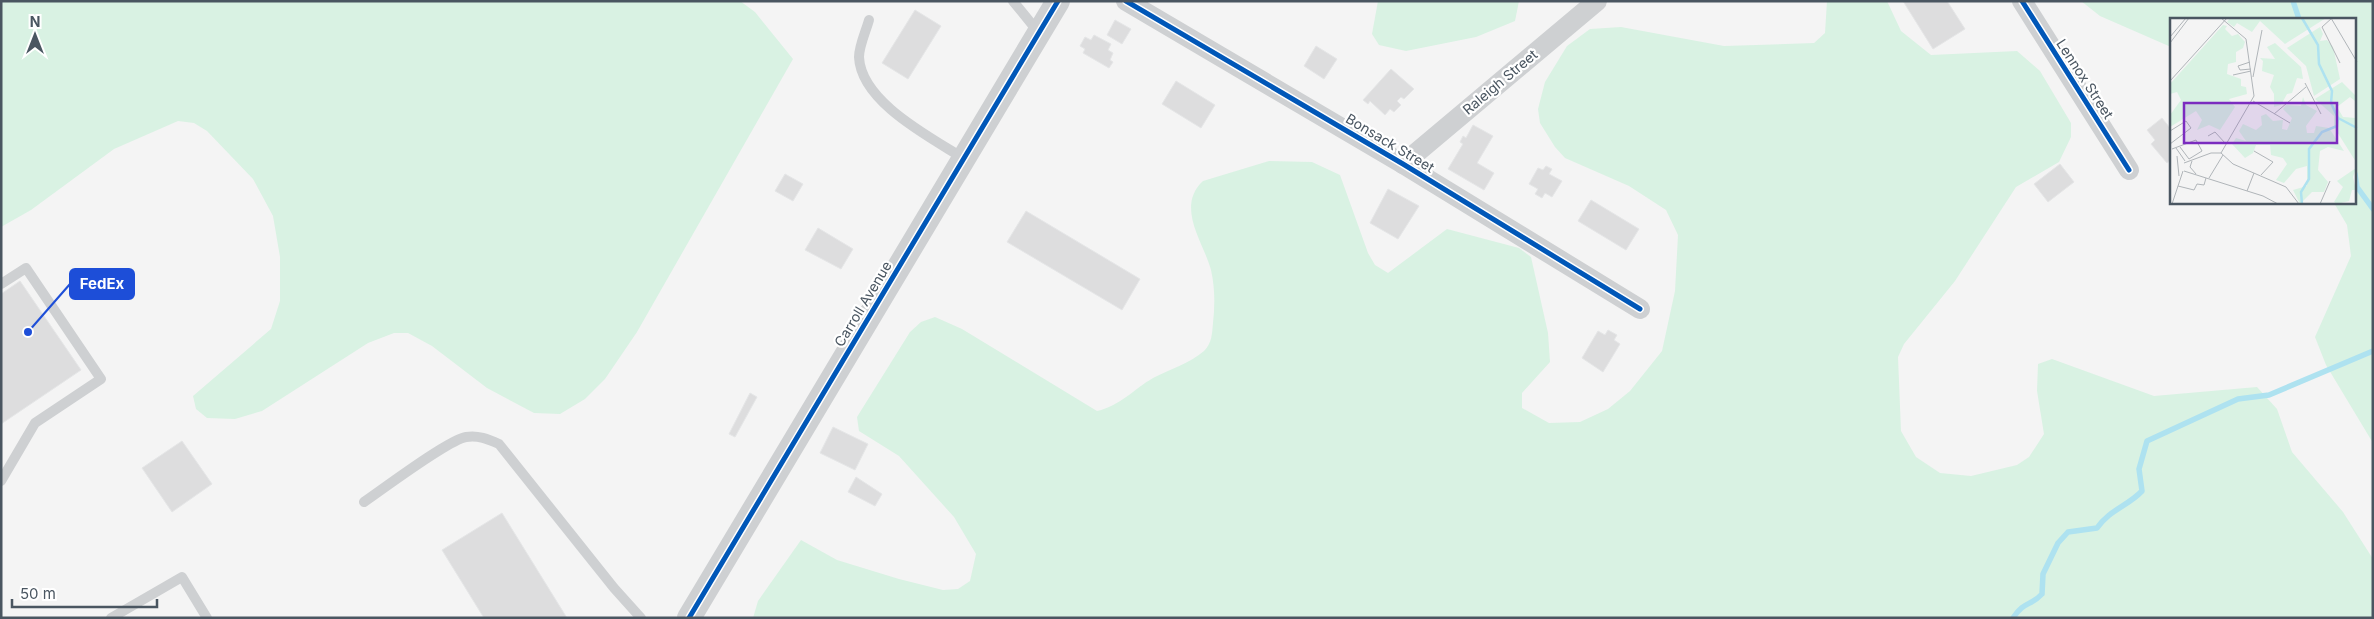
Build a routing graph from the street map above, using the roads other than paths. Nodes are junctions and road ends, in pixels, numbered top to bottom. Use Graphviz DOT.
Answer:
graph roads {
  1 [pos="1013,1"];
  2 [pos="1058,1"];
  3 [pos="1126,1"];
  4 [pos="1597,1"];
  5 [pos="2022,1"];
  6 [pos="869,20"];
  7 [pos="1040,34"];
  8 [pos="963,158"];
  9 [pos="1403,164"];
  10 [pos="2129,170"];
  11 [pos="1,284"];
  12 [pos="1640,309"];
  13 [pos="1,481"];
  14 [pos="364,502"];
  15 [pos="111,618"];
  16 [pos="207,618"];
  17 [pos="641,618"];
  18 [pos="689,618"];
  1 -- 7 [label="lane"];
  2 -- 7 [label="street, Carroll Avenue"];
  3 -- 9 [label="street, Bonsack Street"];
  4 -- 9 [label="street, Raleigh Street"];
  5 -- 10 [label="street, Lennox Street"];
  6 -- 8 [label="lane"];
  7 -- 8 [label="street, Carroll Avenue"];
  8 -- 18 [label="street, Carroll Avenue"];
  9 -- 12 [label="street, Bonsack Street"];
  11 -- 13 [label="lane"];
  14 -- 17 [label="lane"];
  15 -- 16 [label="lane"];
}
